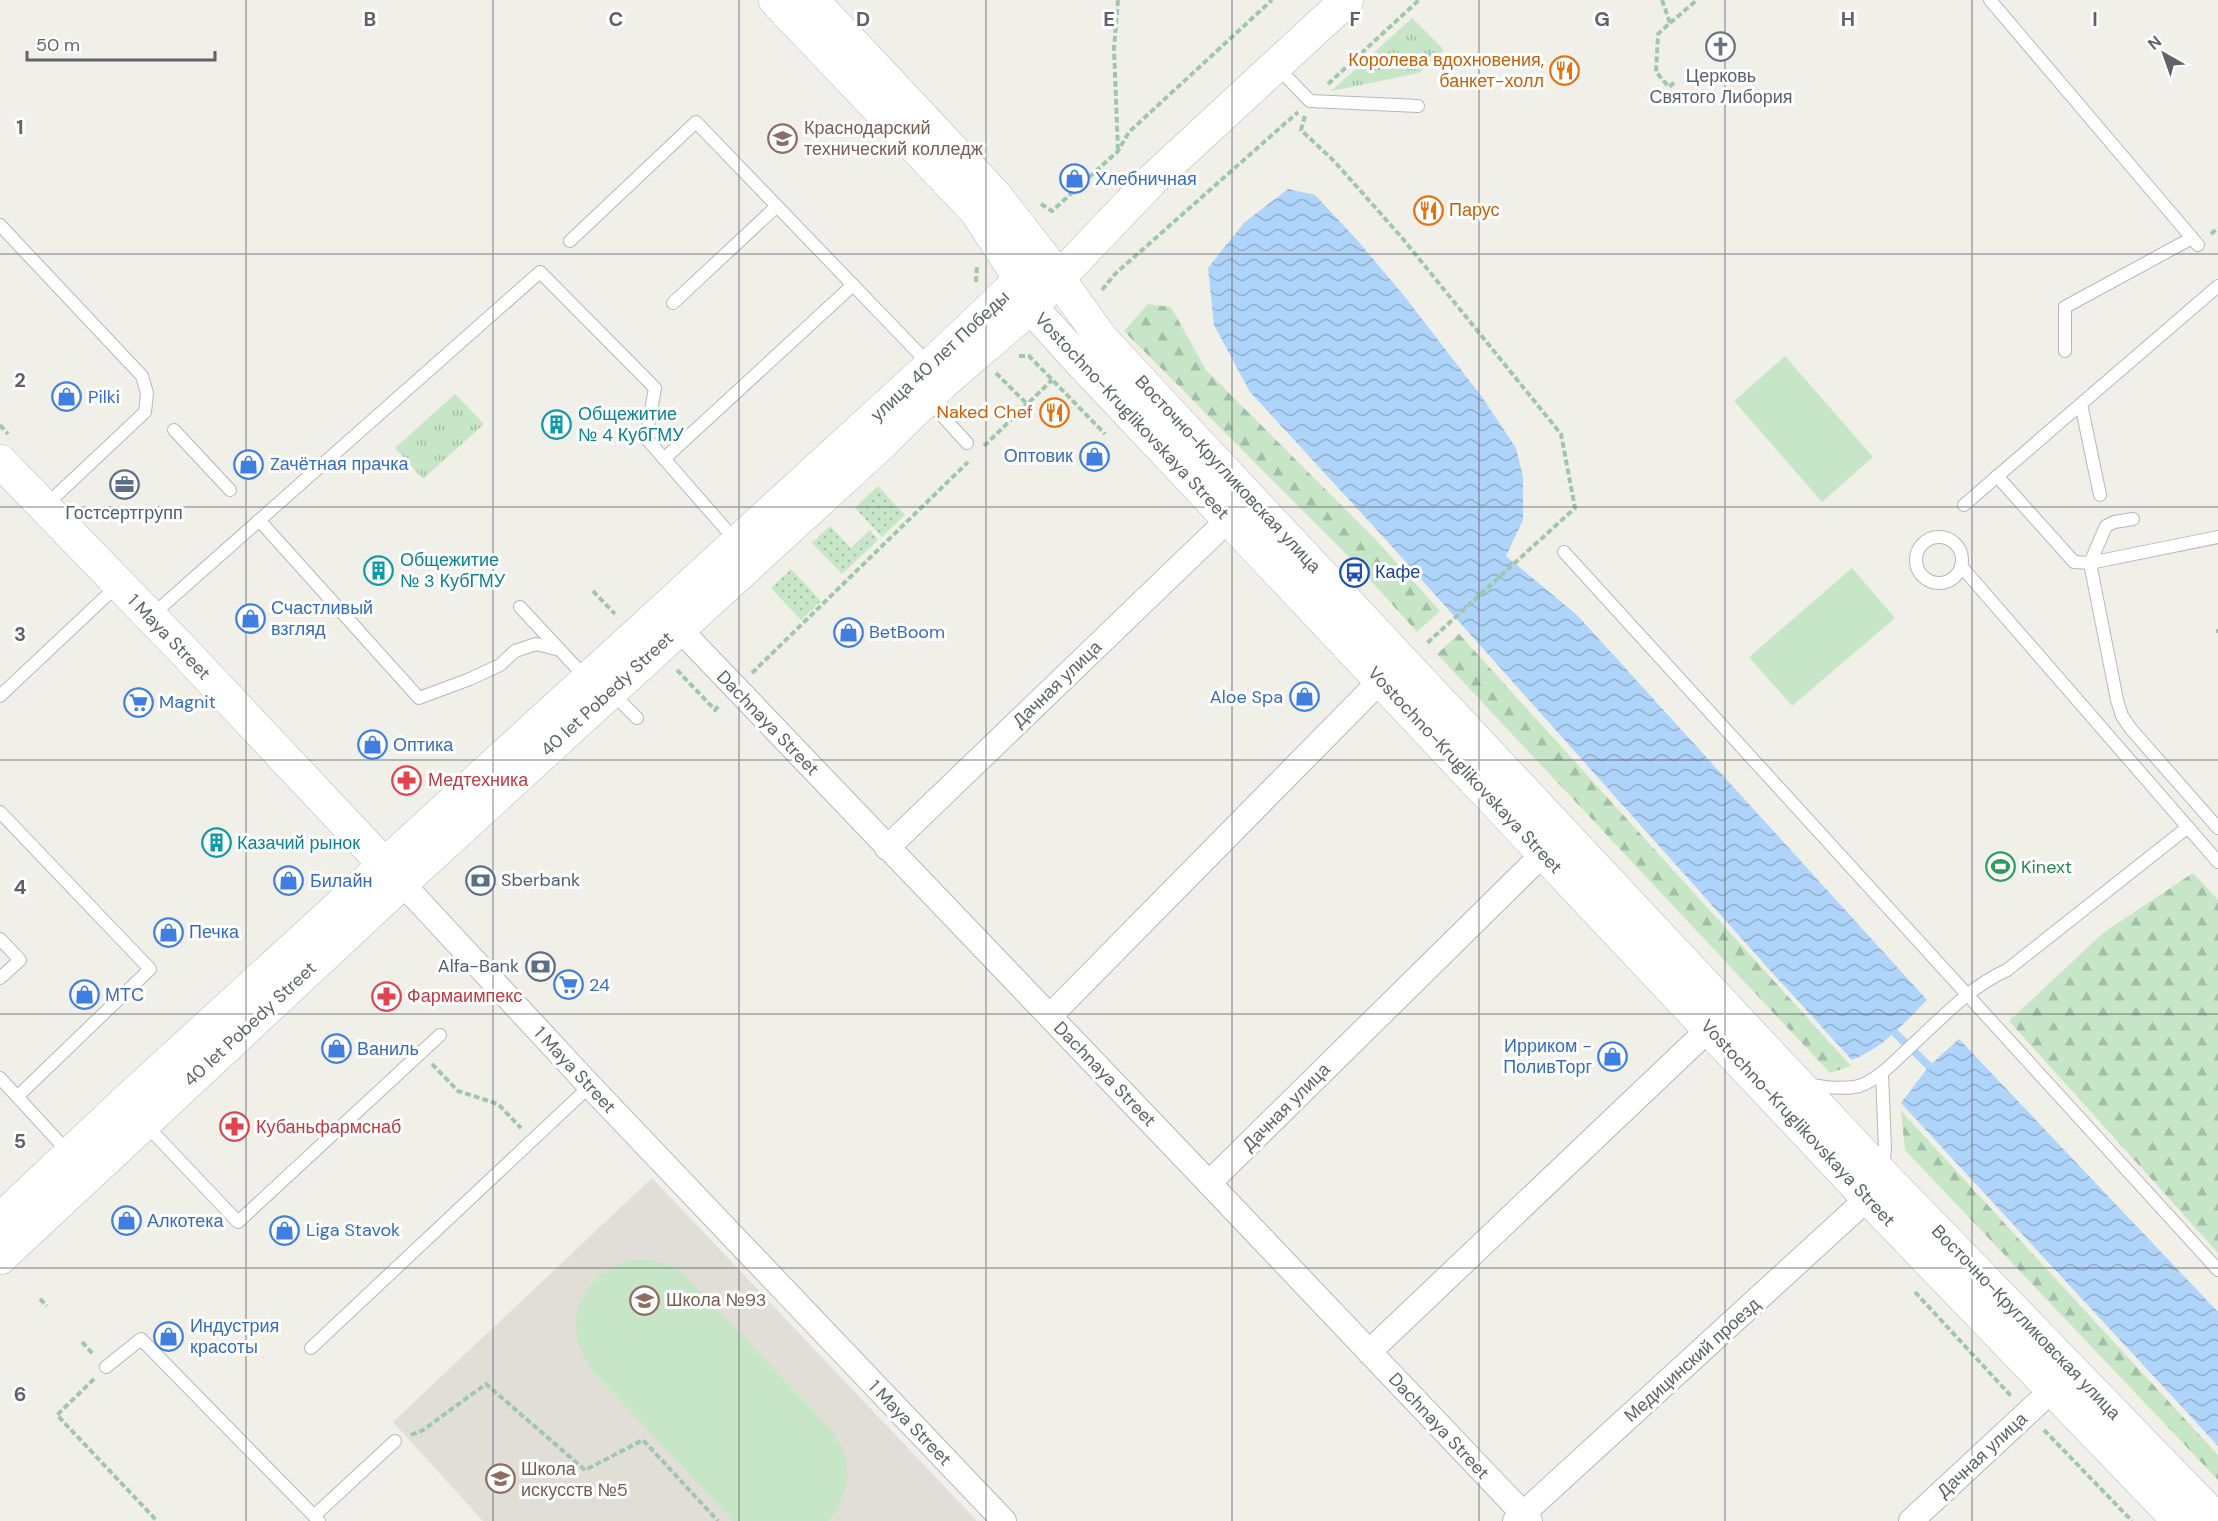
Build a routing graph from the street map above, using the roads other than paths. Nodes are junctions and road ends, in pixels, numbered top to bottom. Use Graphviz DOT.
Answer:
graph roads {
  1 [pos="776,0"];
  2 [pos="812,0"];
  3 [pos="1347,0"];
  4 [pos="1990,0"];
  5 [pos="1275,65"];
  6 [pos="1418,106"];
  7 [pos="777,206"];
  8 [pos="0,225"];
  9 [pos="570,241"];
  10 [pos="1039,281"];
  11 [pos="853,285"];
  12 [pos="2218,286"];
  13 [pos="673,303"];
  14 [pos="2065,351"];
  15 [pos="934,382"];
  16 [pos="2081,404"];
  17 [pos="174,430"];
  18 [pos="967,443"];
  19 [pos="663,459"];
  20 [pos="0,461"];
  21 [pos="1997,476"];
  22 [pos="230,490"];
  23 [pos="2100,495"];
  24 [pos="1965,505"];
  25 [pos="44,507"];
  26 [pos="2133,519"];
  27 [pos="259,520"];
  28 [pos="1228,520"];
  29 [pos="2218,537"];
  30 [pos="746,552"];
  31 [pos="1564,552"];
  32 [pos="2090,563"];
  33 [pos="1961,566"];
  34 [pos="119,584"];
  35 [pos="520,607"];
  36 [pos="150,617"];
  37 [pos="670,619"];
  38 [pos="560,650"];
  39 [pos="1381,680"];
  40 [pos="599,685"];
  41 [pos="0,696"];
  42 [pos="637,718"];
  43 [pos="0,812"];
  44 [pos="2187,827"];
  45 [pos="2218,828"];
  46 [pos="887,848"];
  47 [pos="1543,854"];
  48 [pos="2218,862"];
  49 [pos="393,874"];
  50 [pos="0,939"];
  51 [pos="0,978"];
  52 [pos="1967,995"];
  53 [pos="1050,1016"];
  54 [pos="1709,1029"];
  55 [pos="440,1035"];
  56 [pos="1882,1073"];
  57 [pos="0,1078"];
  58 [pos="1798,1082"];
  59 [pos="590,1086"];
  60 [pos="18,1096"];
  61 [pos="134,1112"];
  62 [pos="70,1154"];
  63 [pos="1209,1183"];
  64 [pos="1875,1186"];
  65 [pos="0,1220"];
  66 [pos="0,1258"];
  67 [pos="2218,1270"];
  68 [pos="311,1348"];
  69 [pos="1369,1352"];
  70 [pos="106,1367"];
  71 [pos="2053,1389"];
  72 [pos="395,1441"];
  73 [pos="317,1518"];
  74 [pos="1522,1519"];
  75 [pos="1004,1521"];
  76 [pos="1911,1521"];
  77 [pos="2179,1521"];
  78 [pos="2218,1521"];
  1 -- 10 [label="main road, Vostochno-Kruglikovskaya Street"];
  2 -- 10 [label="main road, Vostochno-Kruglikovskaya Street"];
  3 -- 5 [label="main road, улица 40 лет Победы"];
  4 -- 14 [label="lane"];
  5 -- 6 [label="lane"];
  5 -- 10 [label="main road, улица 40 лет Победы"];
  7 -- 9 [label="lane"];
  7 -- 11 [label="lane"];
  7 -- 13 [label="lane"];
  8 -- 25 [label="lane"];
  10 -- 15 [label="main road, улица 40 лет Победы"];
  10 -- 28 [label="main road, Vostochno-Kruglikovskaya Street"];
  10 -- 58 [label="main road, Vostochno-Kruglikovskaya Street"];
  11 -- 15 [label="lane"];
  11 -- 19 [label="lane"];
  12 -- 16 [label="lane"];
  15 -- 18 [label="lane"];
  15 -- 30 [label="main road, улица 40 лет Победы"];
  16 -- 21 [label="lane"];
  16 -- 23 [label="lane"];
  17 -- 22 [label="lane"];
  19 -- 27 [label="lane"];
  19 -- 30 [label="lane"];
  20 -- 25 [label="main road, 1 Maya Street"];
  21 -- 24 [label="lane"];
  21 -- 32 [label="lane"];
  25 -- 34 [label="main road, 1 Maya Street"];
  26 -- 32 [label="lane"];
  27 -- 36 [label="lane"];
  27 -- 38 [label="lane"];
  28 -- 39 [label="main road, Vostochno-Kruglikovskaya Street"];
  28 -- 46 [label="street, Дачная улица"];
  29 -- 32 [label="lane"];
  30 -- 37 [label="main road, улица 40 лет Победы"];
  31 -- 52 [label="lane"];
  32 -- 45 [label="lane"];
  33 -- 44 [label="lane"];
  34 -- 36 [label="main road, 1 Maya Street"];
  34 -- 41 [label="lane"];
  35 -- 38 [label="lane"];
  36 -- 49 [label="main road, 1 Maya Street"];
  37 -- 40 [label="main road, улица 40 лет Победы"];
  37 -- 46 [label="street, Dachnaya Street"];
  38 -- 40 [label="lane"];
  39 -- 47 [label="main road, Vostochno-Kruglikovskaya Street"];
  39 -- 53 [label="street"];
  40 -- 42 [label="lane"];
  40 -- 49 [label="main road, 40 let Pobedy Street"];
  43 -- 60 [label="lane"];
  44 -- 48 [label="lane"];
  44 -- 52 [label="lane"];
  46 -- 53 [label="street, Dachnaya Street"];
  47 -- 54 [label="main road, Vostochno-Kruglikovskaya Street"];
  47 -- 63 [label="street, Дачная улица"];
  49 -- 59 [label="street, 1 Maya Street"];
  49 -- 61 [label="main road, 40 let Pobedy Street"];
  50 -- 51 [label="lane"];
  52 -- 56 [label="lane"];
  52 -- 67 [label="lane"];
  53 -- 63 [label="street, Dachnaya Street"];
  54 -- 64 [label="main road, Vostochno-Kruglikovskaya Street"];
  54 -- 69 [label="street"];
  55 -- 61 [label="lane"];
  56 -- 58 [label="lane"];
  56 -- 64 [label="lane"];
  57 -- 60 [label="lane"];
  58 -- 64 [label="main road, Vostochno-Kruglikovskaya Street"];
  59 -- 68 [label="lane"];
  59 -- 75 [label="street, 1 Maya Street"];
  60 -- 62 [label="lane"];
  61 -- 62 [label="main road, 40 let Pobedy Street"];
  61 -- 66 [label="main road, 40 let Pobedy Street"];
  62 -- 65 [label="main road, 40 let Pobedy Street"];
  63 -- 69 [label="street, Dachnaya Street"];
  64 -- 71 [label="main road, Vostochno-Kruglikovskaya Street"];
  64 -- 74 [label="street, Медицинский проезд"];
  64 -- 78 [label="main road, Восточно-Кругликовская улица"];
  69 -- 74 [label="street, Dachnaya Street"];
  70 -- 73 [label="lane"];
  71 -- 76 [label="street, Дачная улица"];
  71 -- 77 [label="main road, Vostochno-Kruglikovskaya Street"];
  72 -- 73 [label="lane"];
}
